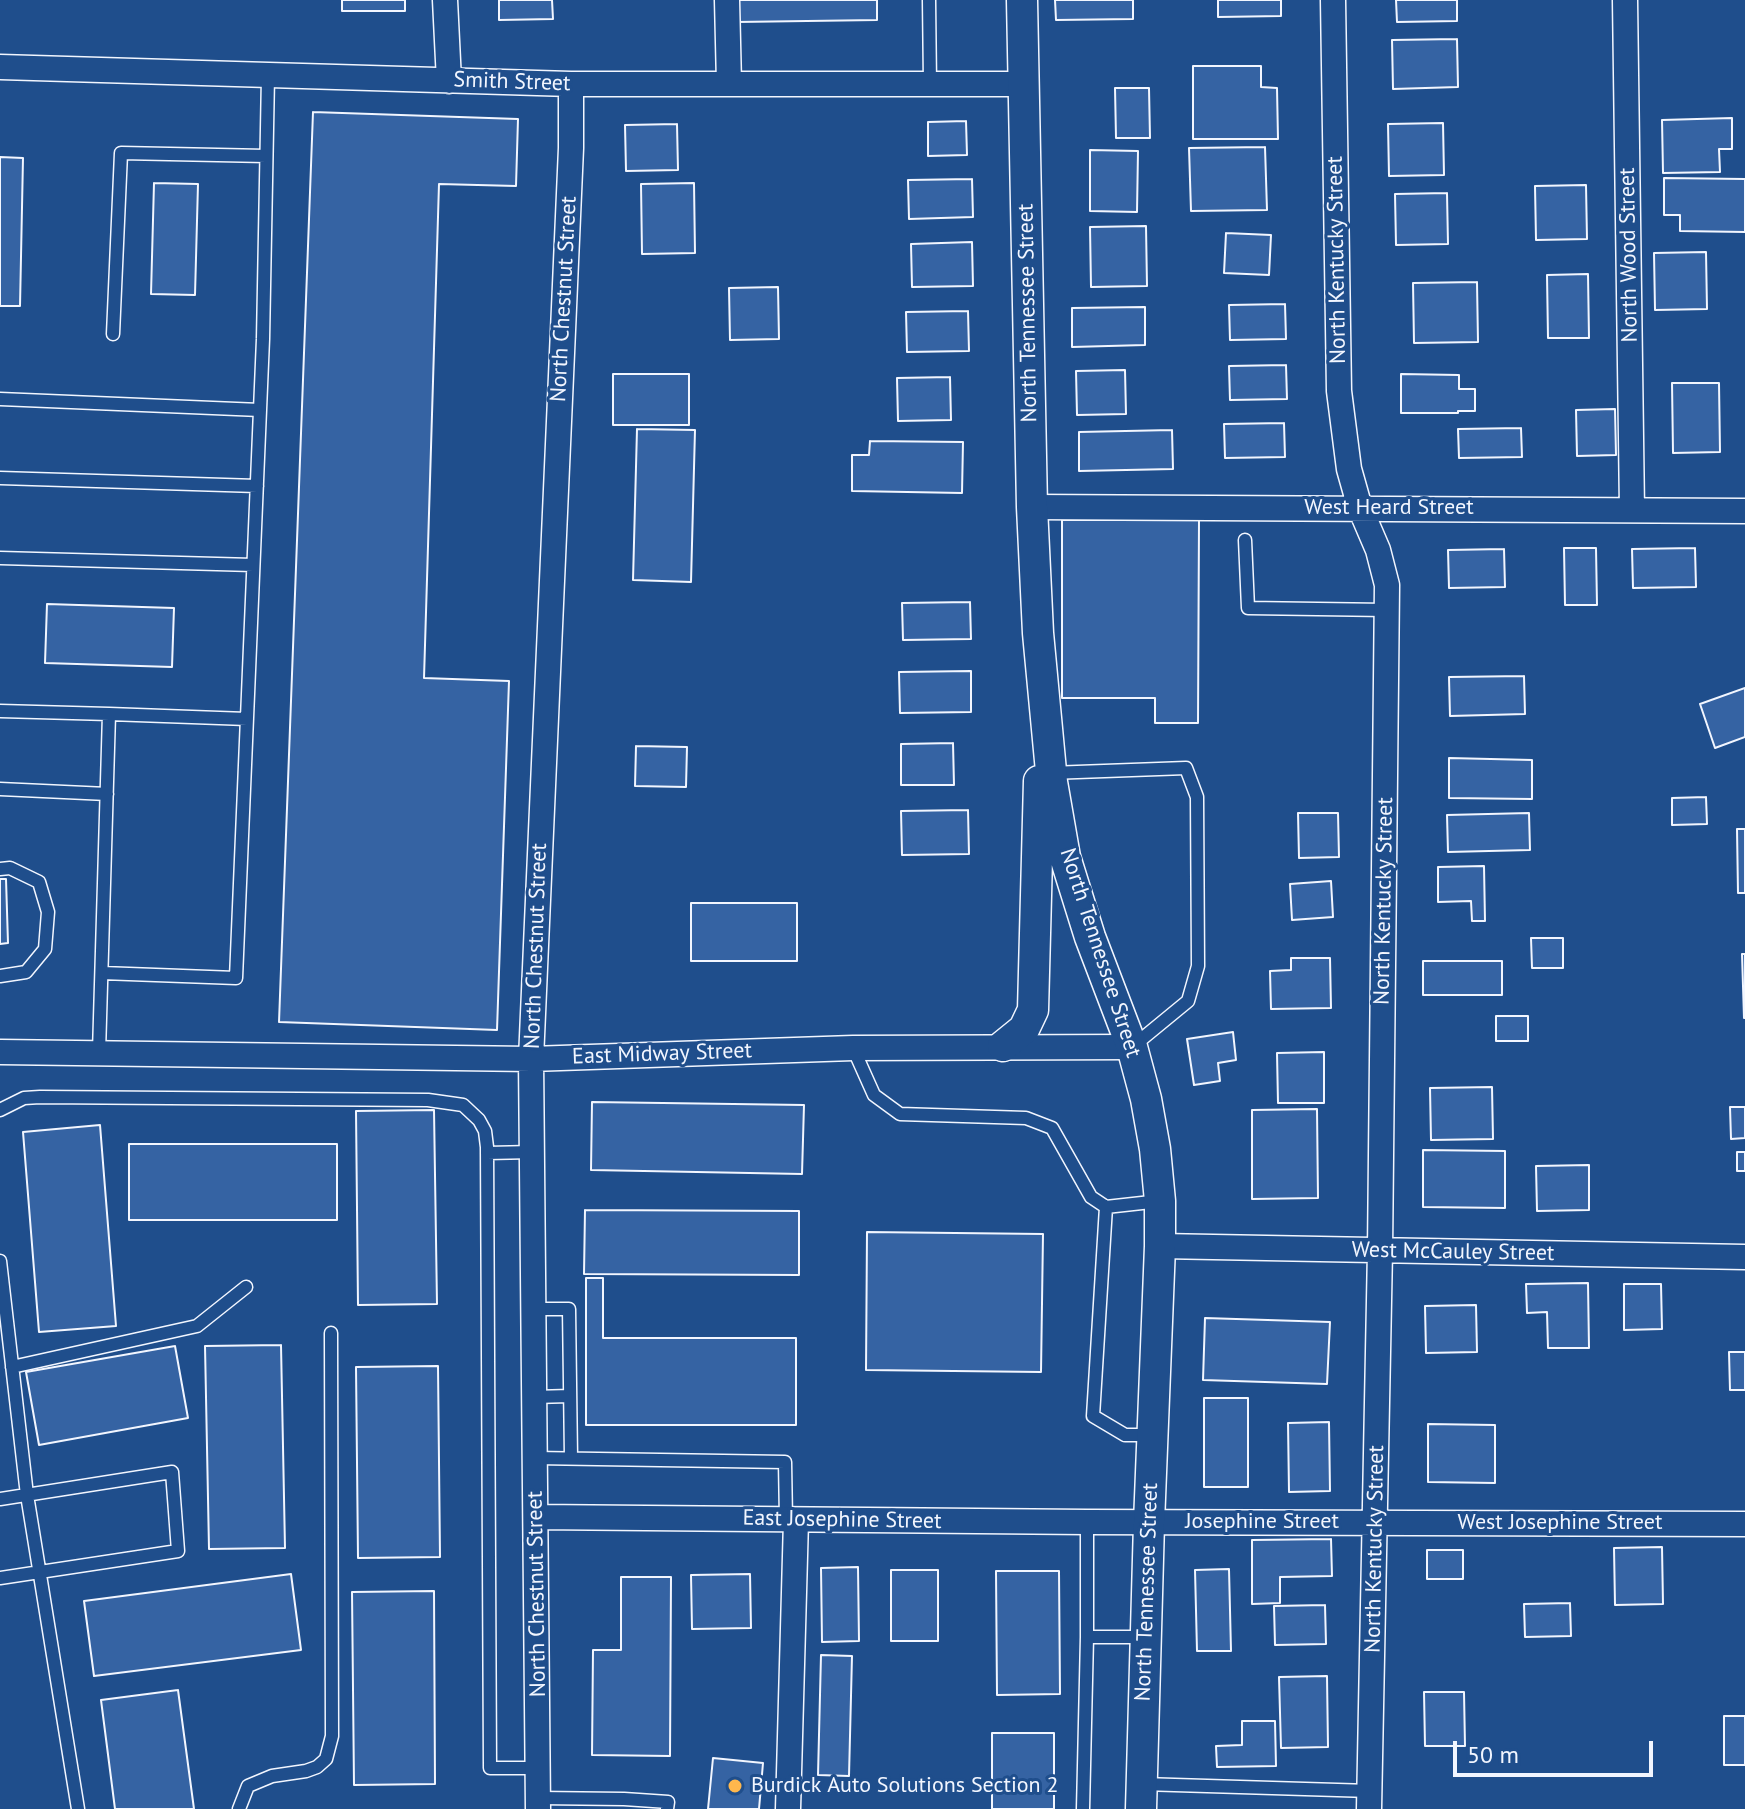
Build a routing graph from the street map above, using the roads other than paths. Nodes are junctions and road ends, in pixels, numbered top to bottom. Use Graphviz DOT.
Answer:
graph roads {
  1 [pos="445,0"];
  2 [pos="727,0"];
  3 [pos="929,0"];
  4 [pos="1022,0"];
  5 [pos="1333,0"];
  6 [pos="1625,0"];
  7 [pos="0,67"];
  8 [pos="268,76"];
  9 [pos="449,81"];
  10 [pos="571,84"];
  11 [pos="729,84"];
  12 [pos="930,84"];
  13 [pos="1023,84"];
  14 [pos="266,156"];
  15 [pos="113,334"];
  16 [pos="0,399"];
  17 [pos="260,410"];
  18 [pos="0,478"];
  19 [pos="257,486"];
  20 [pos="1032,507"];
  21 [pos="1360,508"];
  22 [pos="1632,510"];
  23 [pos="1745,511"];
  24 [pos="1245,540"];
  25 [pos="0,558"];
  26 [pos="253,565"];
  27 [pos="1387,610"];
  28 [pos="0,711"];
  29 [pos="109,714"];
  30 [pos="247,719"];
  31 [pos="1045,773"];
  32 [pos="0,789"];
  33 [pos="107,794"];
  34 [pos="0,869"];
  35 [pos="102,973"];
  36 [pos="0,976"];
  37 [pos="1003,1046"];
  38 [pos="1132,1047"];
  39 [pos="853,1048"];
  40 [pos="0,1052"];
  41 [pos="99,1052"];
  42 [pos="531,1059"];
  43 [pos="0,1110"];
  44 [pos="533,1152"];
  45 [pos="487,1153"];
  46 [pos="1160,1201"];
  47 [pos="1106,1207"];
  48 [pos="1160,1246"];
  49 [pos="1380,1250"];
  50 [pos="1745,1257"];
  51 [pos="0,1261"];
  52 [pos="246,1287"];
  53 [pos="534,1309"];
  54 [pos="331,1333"];
  55 [pos="12,1367"];
  56 [pos="570,1396"];
  57 [pos="534,1397"];
  58 [pos="1152,1435"];
  59 [pos="535,1458"];
  60 [pos="571,1458"];
  61 [pos="27,1495"];
  62 [pos="0,1499"];
  63 [pos="536,1517"];
  64 [pos="791,1520"];
  65 [pos="1087,1522"];
  66 [pos="1376,1522"];
  67 [pos="1149,1523"];
  68 [pos="1745,1524"];
  69 [pos="39,1572"];
  70 [pos="0,1578"];
  71 [pos="1087,1637"];
  72 [pos="1146,1637"];
  73 [pos="538,1768"];
  74 [pos="1142,1796"];
  75 [pos="1370,1800"];
  76 [pos="538,1803"];
  77 [pos="78,1809"];
  78 [pos="239,1809"];
  79 [pos="667,1809"];
  80 [pos="788,1809"];
  81 [pos="1083,1809"];
  1 -- 9 [label="street"];
  2 -- 11 [label="street"];
  3 -- 12 [label="lane"];
  4 -- 13 [label="street, North Tennessee Street"];
  5 -- 21 [label="street, North Kentucky Street"];
  6 -- 22 [label="street, North Wood Street"];
  7 -- 8 [label="street, Smith Street"];
  8 -- 9 [label="street, Smith Street"];
  8 -- 14 [label="lane"];
  9 -- 10 [label="street, Smith Street"];
  10 -- 11 [label="street, Smith Street"];
  10 -- 42 [label="street, North Chestnut Street"];
  11 -- 12 [label="street, Smith Street"];
  12 -- 13 [label="street, Smith Street"];
  13 -- 20 [label="street, North Tennessee Street"];
  14 -- 15 [label="lane"];
  14 -- 17 [label="lane"];
  16 -- 17 [label="lane"];
  17 -- 19 [label="lane"];
  18 -- 19 [label="lane"];
  19 -- 26 [label="lane"];
  20 -- 21 [label="street, West Heard Street"];
  20 -- 31 [label="street, North Tennessee Street"];
  21 -- 22 [label="street, West Heard Street"];
  21 -- 27 [label="street, North Kentucky Street"];
  22 -- 23 [label="street, West Heard Street"];
  24 -- 27 [label="lane"];
  25 -- 26 [label="lane"];
  26 -- 30 [label="lane"];
  27 -- 49 [label="street, North Kentucky Street"];
  28 -- 29 [label="lane"];
  29 -- 30 [label="lane"];
  29 -- 33 [label="lane"];
  30 -- 35 [label="lane"];
  31 -- 37 [label="street"];
  31 -- 38 [label="street, North Tennessee Street"];
  31 -- 38 [label="lane"];
  32 -- 33 [label="lane"];
  33 -- 35 [label="lane"];
  34 -- 36 [label="lane"];
  35 -- 41 [label="lane"];
  37 -- 38 [label="street, East Midway Street"];
  37 -- 39 [label="street, East Midway Street"];
  38 -- 46 [label="street, North Tennessee Street"];
  39 -- 42 [label="street, East Midway Street"];
  39 -- 47 [label="lane"];
  40 -- 41 [label="street, East Midway Street"];
  41 -- 42 [label="street, East Midway Street"];
  42 -- 44 [label="street, North Chestnut Street"];
  43 -- 45 [label="lane"];
  44 -- 45 [label="lane"];
  44 -- 53 [label="street, North Chestnut Street"];
  45 -- 73 [label="lane"];
  46 -- 47 [label="lane"];
  46 -- 48 [label="street, North Tennessee Street"];
  47 -- 58 [label="lane"];
  48 -- 49 [label="street, West McCauley Street"];
  48 -- 58 [label="street, North Tennessee Street"];
  49 -- 50 [label="street, West McCauley Street"];
  49 -- 66 [label="street, North Kentucky Street"];
  51 -- 55 [label="lane"];
  52 -- 55 [label="lane"];
  53 -- 56 [label="lane"];
  53 -- 57 [label="street, North Chestnut Street"];
  54 -- 78 [label="lane"];
  55 -- 61 [label="lane"];
  56 -- 57 [label="lane"];
  56 -- 60 [label="lane"];
  57 -- 59 [label="street, North Chestnut Street"];
  58 -- 67 [label="street, North Tennessee Street"];
  59 -- 60 [label="lane"];
  59 -- 63 [label="street, North Chestnut Street"];
  60 -- 64 [label="lane"];
  61 -- 62 [label="lane"];
  61 -- 69 [label="lane"];
  61 -- 69 [label="lane"];
  63 -- 64 [label="street, East Josephine Street"];
  63 -- 73 [label="street, North Chestnut Street"];
  64 -- 65 [label="street, East Josephine Street"];
  64 -- 80 [label="street"];
  65 -- 67 [label="street, East Josephine Street"];
  65 -- 71 [label="lane"];
  66 -- 67 [label="street, Josephine Street"];
  66 -- 68 [label="street, West Josephine Street"];
  66 -- 75 [label="street, North Kentucky Street"];
  67 -- 72 [label="street, North Tennessee Street"];
  69 -- 70 [label="lane"];
  69 -- 77 [label="lane"];
  71 -- 72 [label="lane"];
  71 -- 81 [label="lane"];
  72 -- 74 [label="street, North Tennessee Street"];
  73 -- 76 [label="street, North Chestnut Street"];
  74 -- 75 [label="lane"];
  76 -- 79 [label="lane"];
}
